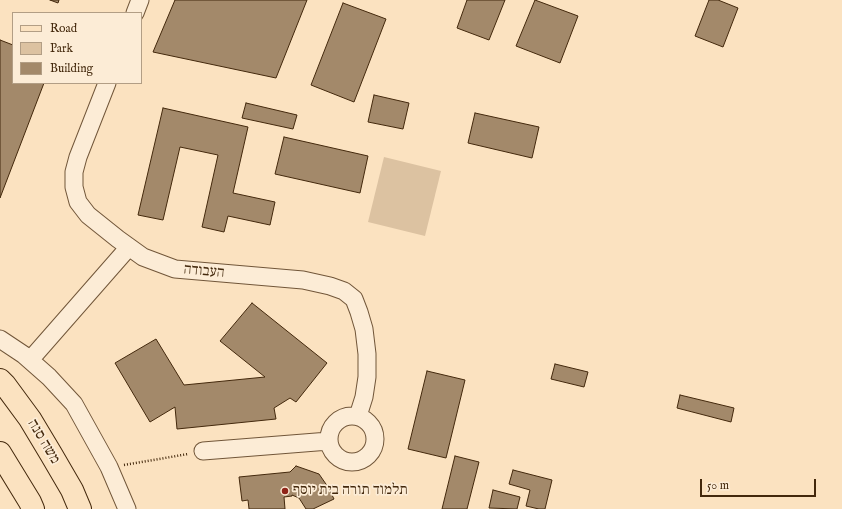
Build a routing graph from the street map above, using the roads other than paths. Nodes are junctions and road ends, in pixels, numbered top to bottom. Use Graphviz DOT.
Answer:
graph roads {
  1 [pos="140,0"];
  2 [pos="135,12"];
  3 [pos="107,84"];
  4 [pos="129,247"];
  5 [pos="0,339"];
  6 [pos="30,360"];
  7 [pos="0,380"];
  8 [pos="358,416"];
  9 [pos="329,441"];
  10 [pos="203,451"];
  11 [pos="0,453"];
  12 [pos="33,509"];
  13 [pos="80,509"];
  14 [pos="126,509"];
  1 -- 2 [label="street"];
  3 -- 4 [label="street, העבודה"];
  4 -- 6 [label="street"];
  4 -- 8 [label="street, העבודה"];
  5 -- 6 [label="street"];
  6 -- 14 [label="street"];
  7 -- 13 [label="main road, משה סנה"];
  8 -- 9 [label="street"];
  8 -- 9 [label="street"];
  9 -- 10 [label="street"];
  11 -- 12 [label="main road"];
}
